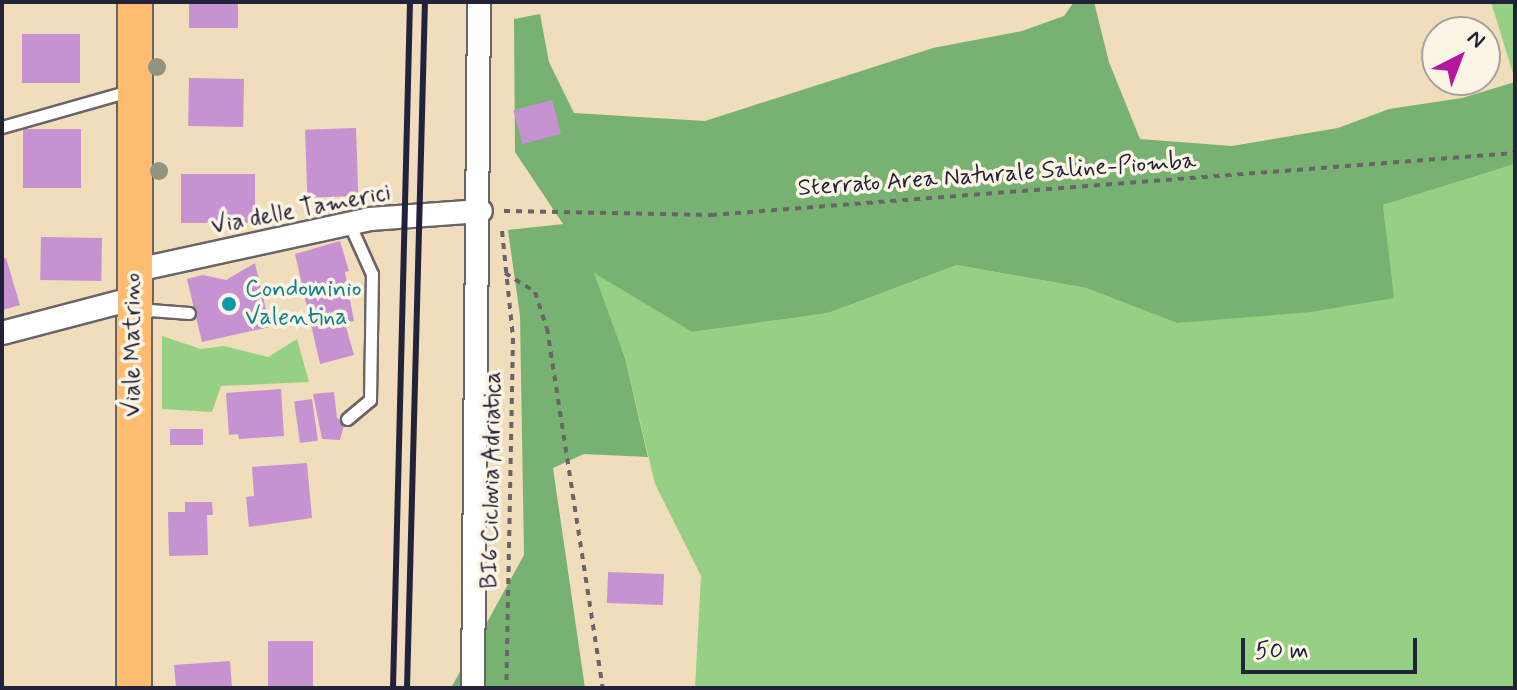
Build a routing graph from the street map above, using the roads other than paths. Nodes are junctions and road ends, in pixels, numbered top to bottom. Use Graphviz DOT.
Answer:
graph roads {
  1 [pos="135,2"];
  2 [pos="479,2"];
  3 [pos="134,90"];
  4 [pos="2,127"];
  5 [pos="481,211"];
  6 [pos="349,223"];
  7 [pos="132,293"];
  8 [pos="189,313"];
  9 [pos="2,333"];
  10 [pos="347,419"];
  11 [pos="134,688"];
  12 [pos="473,688"];
  1 -- 3 [label="main road, Viale Matrino"];
  2 -- 5 [label="street"];
  3 -- 4 [label="lane"];
  3 -- 7 [label="main road, Viale Matrino"];
  5 -- 6 [label="street, Via delle Tamerici"];
  5 -- 12 [label="street"];
  6 -- 7 [label="street, Via delle Tamerici"];
  6 -- 10 [label="lane"];
  7 -- 8 [label="lane"];
  7 -- 9 [label="street, Via delle Tamerici"];
  7 -- 11 [label="main road, Viale Matrino"];
}
